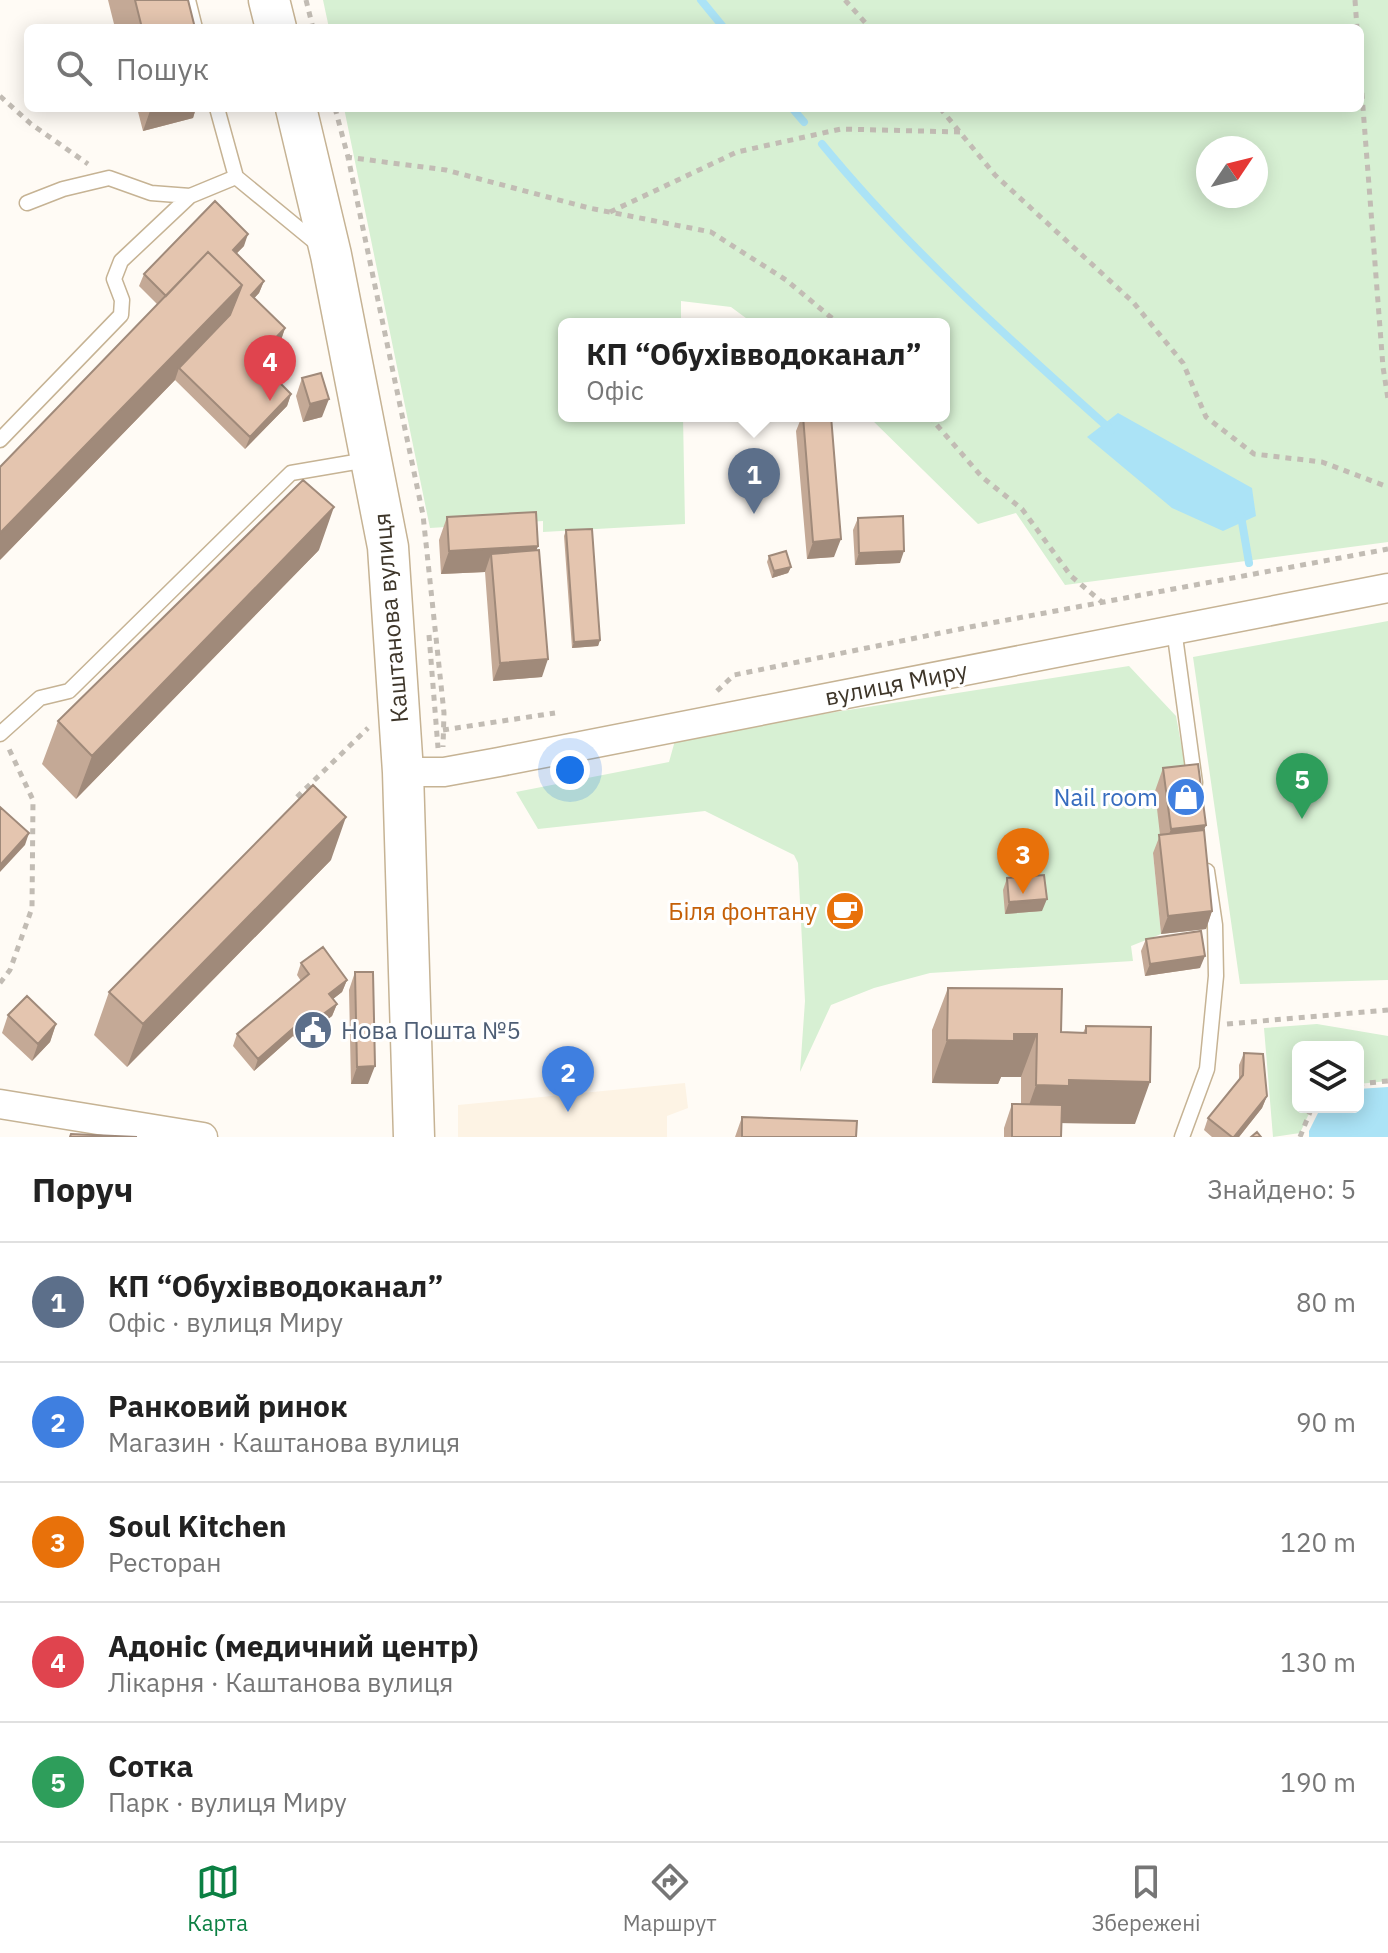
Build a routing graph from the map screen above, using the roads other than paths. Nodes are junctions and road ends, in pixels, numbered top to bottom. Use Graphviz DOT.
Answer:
graph roads {
  1 [pos="188,0"];
  2 [pos="269,0"];
  3 [pos="194,24"];
  4 [pos="275,24"];
  5 [pos="218,112"];
  6 [pos="297,112"];
  7 [pos="236,177"];
  8 [pos="190,196"];
  9 [pos="27,203"];
  10 [pos="331,255"];
  11 [pos="0,440"];
  12 [pos="371,459"];
  13 [pos="1388,588"];
  14 [pos="1174,629"];
  15 [pos="1,733"];
  16 [pos="403,772"];
  17 [pos="1198,801"];
  18 [pos="1206,863"];
  19 [pos="0,1104"];
  20 [pos="203,1137"];
  21 [pos="414,1137"];
  22 [pos="1182,1137"];
  1 -- 3 [label="lane"];
  2 -- 4 [label="main road"];
  5 -- 7 [label="lane"];
  6 -- 10 [label="main road, Каштанова вулиця"];
  7 -- 8 [label="lane"];
  7 -- 10 [label="lane"];
  8 -- 9 [label="lane"];
  8 -- 11 [label="lane"];
  10 -- 12 [label="main road, Каштанова вулиця"];
  12 -- 15 [label="lane"];
  12 -- 16 [label="main road, Каштанова вулиця"];
  13 -- 14 [label="street, вулиця Миру"];
  14 -- 16 [label="street, вулиця Миру"];
  14 -- 17 [label="lane"];
  16 -- 21 [label="main road, Каштанова вулиця"];
  18 -- 22 [label="lane"];
  19 -- 20 [label="street"];
}
